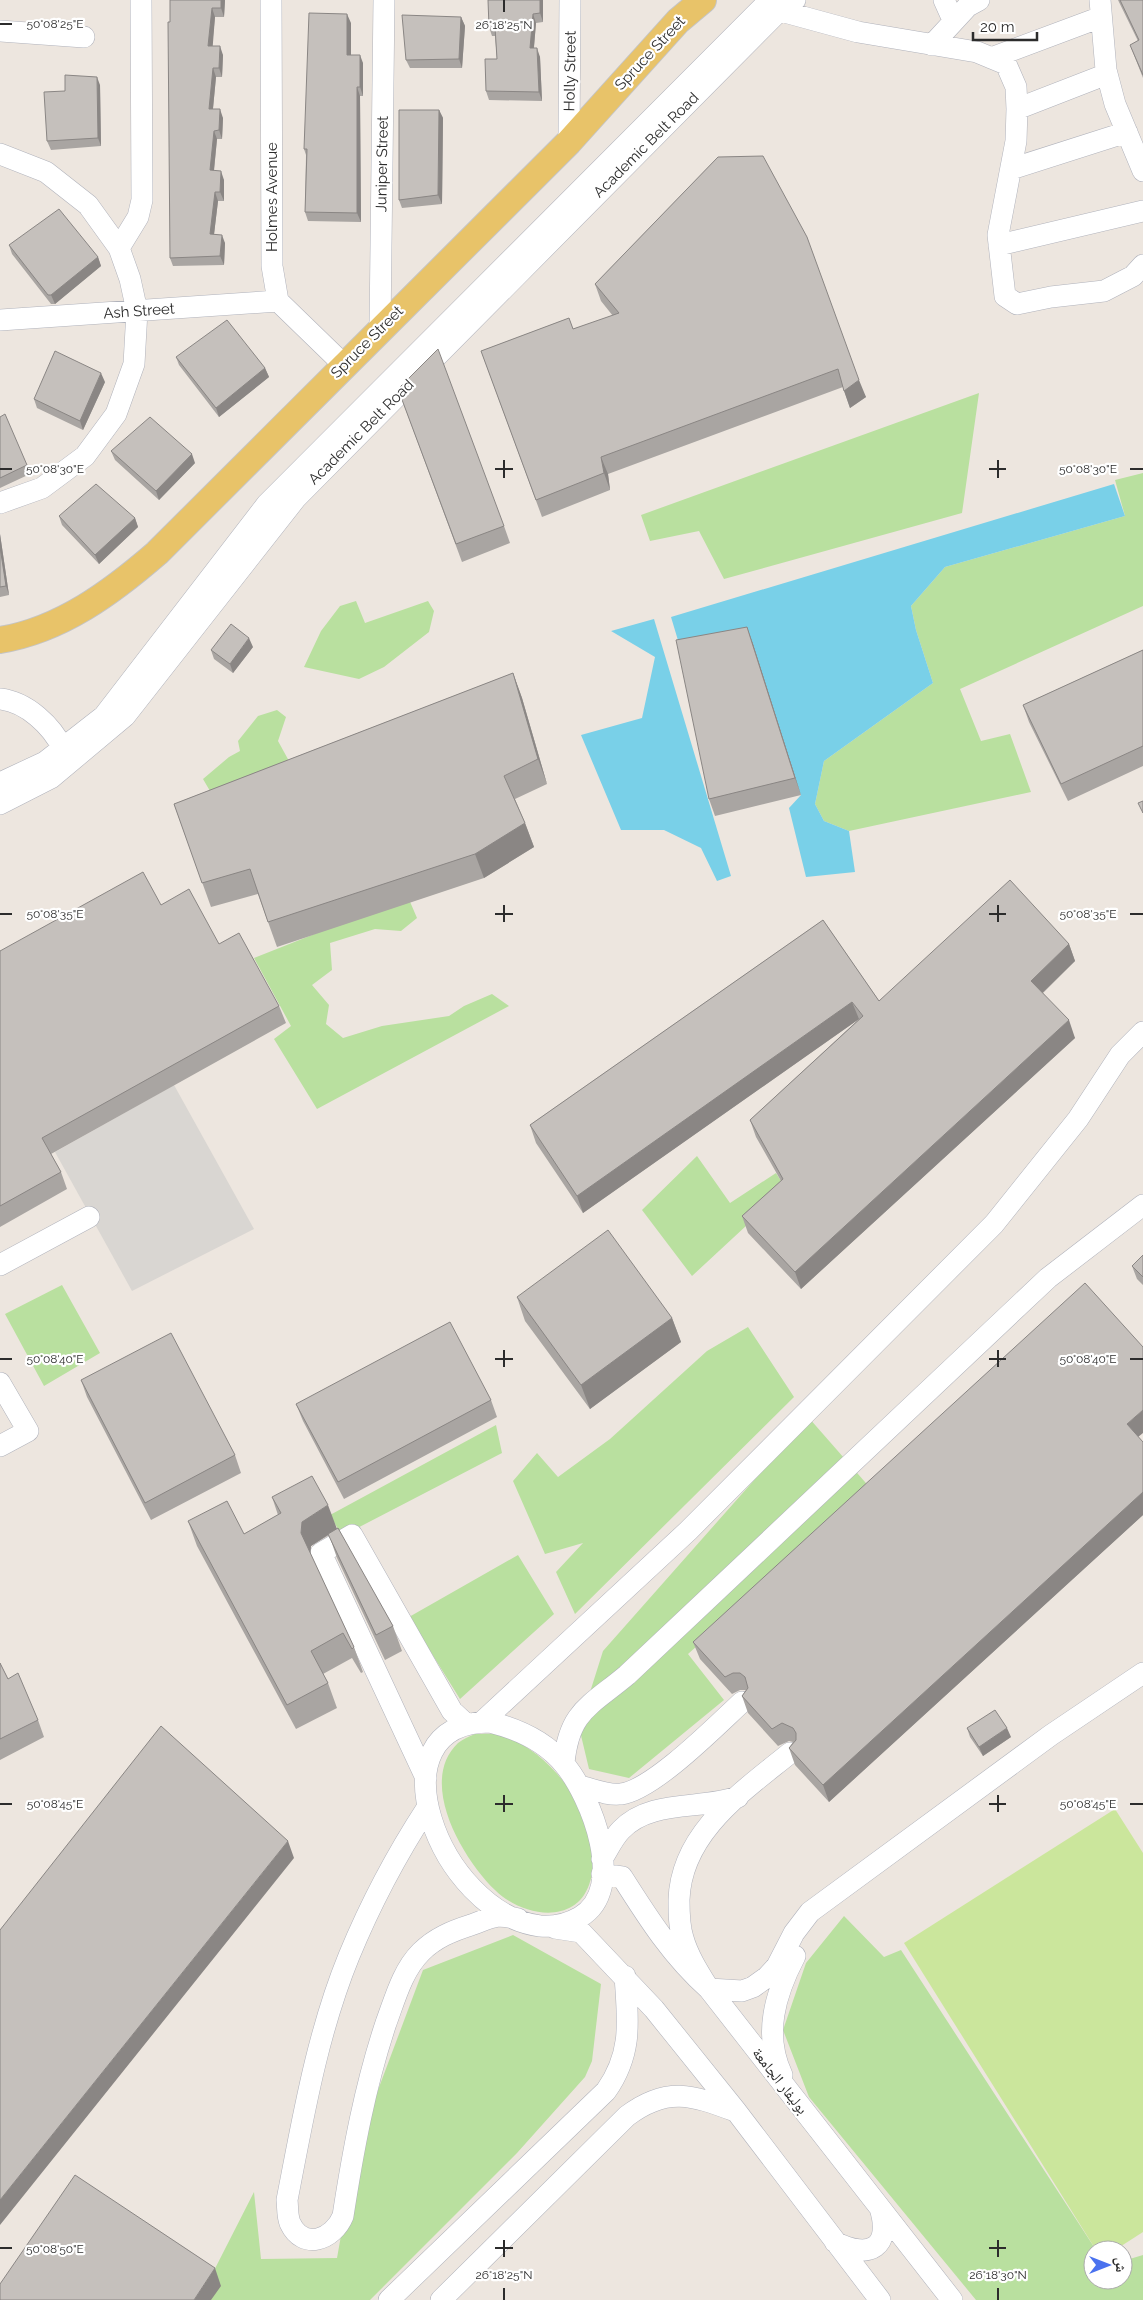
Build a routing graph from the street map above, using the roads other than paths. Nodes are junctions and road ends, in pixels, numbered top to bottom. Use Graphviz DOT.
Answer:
graph roads {
  1 [pos="141,0"];
  2 [pos="271,0"];
  3 [pos="384,0"];
  4 [pos="570,0"];
  5 [pos="703,0"];
  6 [pos="944,0"];
  7 [pos="979,0"];
  8 [pos="782,4"];
  9 [pos="1100,9"];
  10 [pos="953,20"];
  11 [pos="0,31"];
  12 [pos="84,37"];
  13 [pos="932,45"];
  14 [pos="991,58"];
  15 [pos="1107,74"];
  16 [pos="1017,109"];
  17 [pos="1127,132"];
  18 [pos="569,142"];
  19 [pos="0,154"];
  20 [pos="1011,169"];
  21 [pos="1143,171"];
  22 [pos="1143,211"];
  23 [pos="998,245"];
  24 [pos="118,248"];
  25 [pos="1143,265"];
  26 [pos="278,301"];
  27 [pos="137,311"];
  28 [pos="0,320"];
  29 [pos="380,328"];
  30 [pos="344,366"];
  31 [pos="0,503"];
  32 [pos="0,640"];
  33 [pos="0,699"];
  34 [pos="63,749"];
  35 [pos="0,783"];
  36 [pos="0,804"];
  37 [pos="1143,1032"];
  38 [pos="1143,1205"];
  39 [pos="89,1217"];
  40 [pos="0,1265"];
  41 [pos="0,1383"];
  42 [pos="0,1446"];
  43 [pos="1143,1673"];
  44 [pos="742,1702"];
  45 [pos="474,1723"];
  46 [pos="790,1754"];
  47 [pos="564,1763"];
  48 [pos="426,1778"];
  49 [pos="580,1786"];
  50 [pos="738,1797"];
  51 [pos="427,1808"];
  52 [pos="602,1866"];
  53 [pos="844,1888"];
  54 [pos="518,1919"];
  55 [pos="540,1926"];
  56 [pos="625,1976"];
  57 [pos="708,1989"];
  58 [pos="794,2098"];
  59 [pos="736,2111"];
  60 [pos="879,2206"];
  61 [pos="835,2242"];
  62 [pos="874,2297"];
  63 [pos="389,2300"];
  64 [pos="441,2300"];
  65 [pos="952,2300"];
  1 -- 24 [label="street"];
  2 -- 26 [label="street, Holmes Avenue"];
  3 -- 29 [label="street, Juniper Street"];
  4 -- 18 [label="street, Holly Street"];
  5 -- 18 [label="main road, Spruce Street"];
  6 -- 10 [label="street"];
  7 -- 10 [label="street"];
  8 -- 13 [label="street"];
  8 -- 34 [label="street, Academic Belt Road"];
  8 -- 36 [label="street, Academic Belt Road"];
  9 -- 14 [label="street"];
  9 -- 15 [label="street"];
  10 -- 13 [label="street"];
  11 -- 12 [label="street"];
  13 -- 14 [label="street"];
  14 -- 16 [label="street"];
  15 -- 16 [label="street"];
  15 -- 17 [label="street"];
  16 -- 20 [label="street"];
  17 -- 20 [label="street"];
  17 -- 21 [label="street"];
  18 -- 29 [label="main road, Spruce Street"];
  19 -- 24 [label="street"];
  20 -- 23 [label="street"];
  22 -- 23 [label="street"];
  23 -- 25 [label="street"];
  24 -- 27 [label="street"];
  26 -- 27 [label="street, Ash Street"];
  26 -- 30 [label="street"];
  27 -- 28 [label="street, Ash Street"];
  27 -- 31 [label="street"];
  29 -- 30 [label="main road, Spruce Street"];
  30 -- 32 [label="main road, Spruce Street"];
  33 -- 34 [label="street"];
  34 -- 35 [label="street, Academic Belt Road"];
  37 -- 45 [label="street"];
  38 -- 47 [label="street"];
  39 -- 40 [label="street"];
  41 -- 42 [label="street"];
  43 -- 53 [label="street"];
  44 -- 49 [label="street"];
  45 -- 47 [label="street"];
  45 -- 48 [label="street"];
  45 -- 48 [label="street"];
  46 -- 50 [label="street"];
  47 -- 49 [label="street"];
  48 -- 51 [label="street"];
  49 -- 52 [label="street"];
  50 -- 52 [label="street"];
  50 -- 57 [label="street"];
  51 -- 54 [label="street"];
  51 -- 54 [label="street"];
  52 -- 55 [label="street"];
  52 -- 57 [label="street, بوليفار الجامعة"];
  53 -- 57 [label="street"];
  53 -- 58 [label="street"];
  54 -- 55 [label="street"];
  55 -- 56 [label="street"];
  56 -- 59 [label="street"];
  56 -- 63 [label="street"];
  57 -- 58 [label="street, بوليفار الجامعة"];
  58 -- 60 [label="street, بوليفار الجامعة"];
  59 -- 61 [label="street"];
  59 -- 64 [label="street"];
  60 -- 61 [label="street"];
  60 -- 65 [label="street, بوليفار الجامعة"];
  61 -- 62 [label="street"];
}
